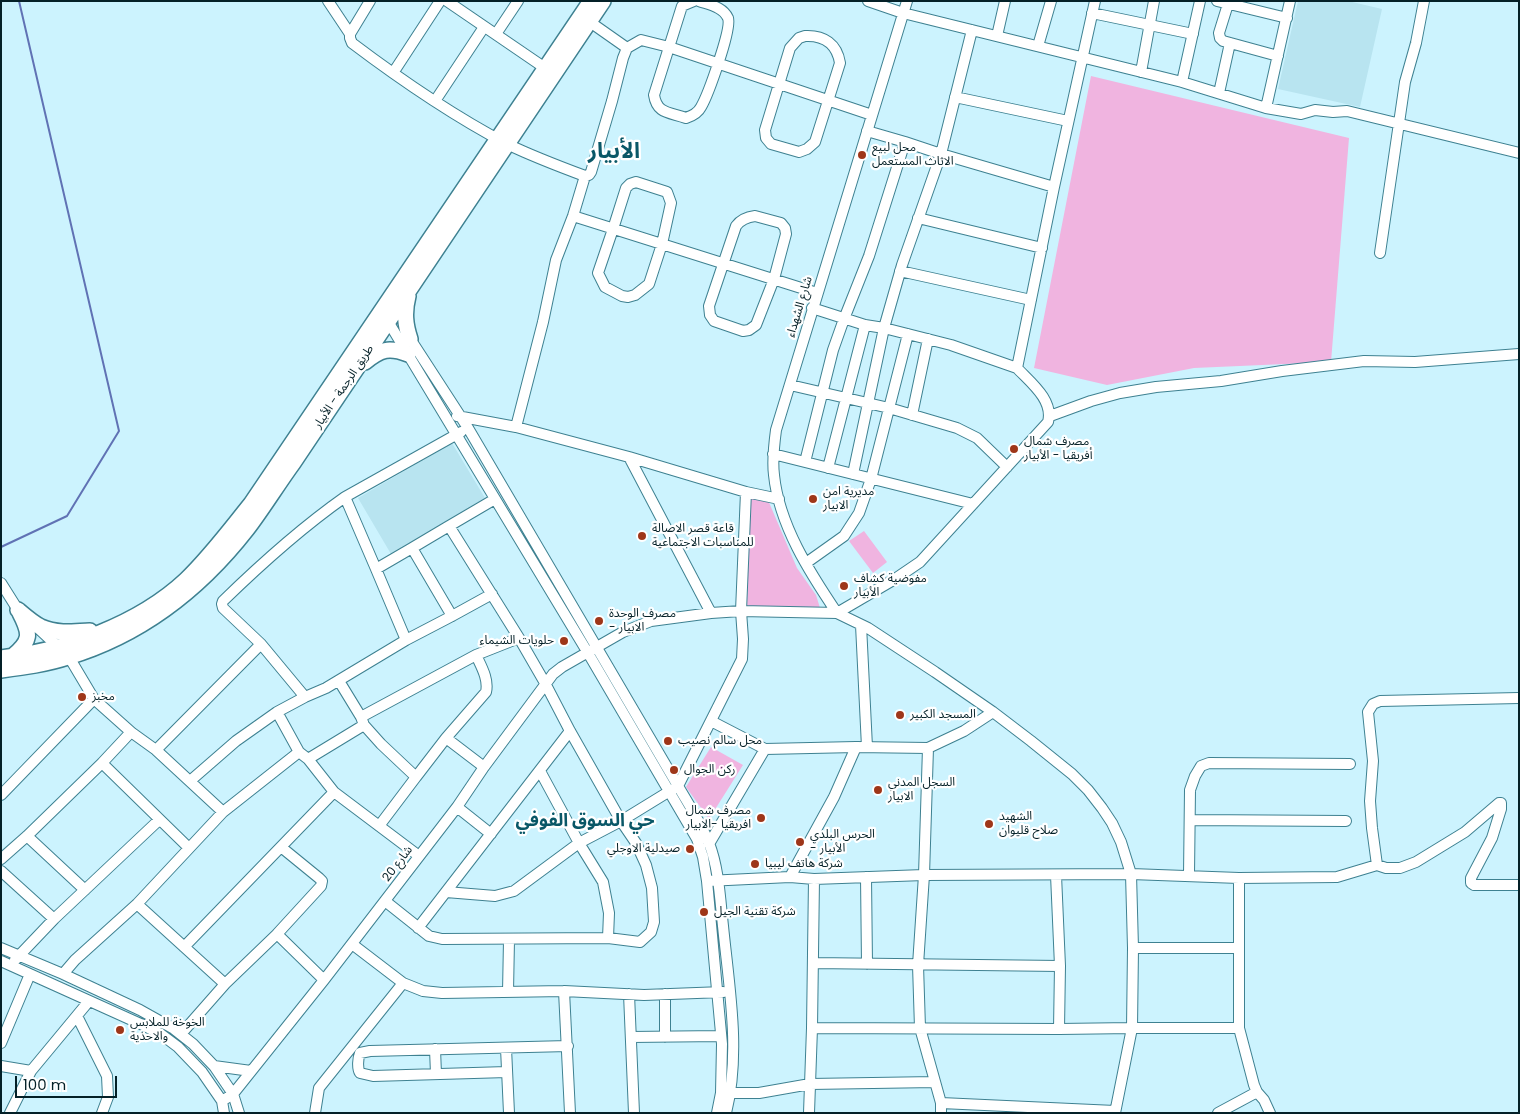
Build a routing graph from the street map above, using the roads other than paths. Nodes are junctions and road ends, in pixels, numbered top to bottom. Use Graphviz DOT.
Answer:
graph roads {
  1 [pos="328,1"];
  2 [pos="370,1"];
  3 [pos="440,1"];
  4 [pos="447,1"];
  5 [pos="518,1"];
  6 [pos="591,1"];
  7 [pos="603,1"];
  8 [pos="694,1"];
  9 [pos="699,1"];
  10 [pos="907,1"];
  11 [pos="1005,1"];
  12 [pos="1051,1"];
  13 [pos="1095,1"];
  14 [pos="1154,1"];
  15 [pos="1200,1"];
  16 [pos="1217,1"];
  17 [pos="1290,1"];
  18 [pos="1424,1"];
  19 [pos="874,2"];
  20 [pos="1235,4"];
  21 [pos="903,13"];
  22 [pos="1092,13"];
  23 [pos="1286,18"];
  24 [pos="590,22"];
  25 [pos="1150,25"];
  26 [pos="484,27"];
  27 [pos="972,30"];
  28 [pos="350,34"];
  29 [pos="496,34"];
  30 [pos="1192,34"];
  31 [pos="997,36"];
  32 [pos="1230,43"];
  33 [pos="1038,46"];
  34 [pos="669,47"];
  35 [pos="627,48"];
  36 [pos="1278,56"];
  37 [pos="1082,57"];
  38 [pos="718,63"];
  39 [pos="545,68"];
  40 [pos="1141,72"];
  41 [pos="393,73"];
  42 [pos="1182,82"];
  43 [pos="778,84"];
  44 [pos="1219,93"];
  45 [pos="955,97"];
  46 [pos="828,100"];
  47 [pos="435,101"];
  48 [pos="1266,108"];
  49 [pos="872,114"];
  50 [pos="1068,122"];
  51 [pos="1398,123"];
  52 [pos="866,131"];
  53 [pos="503,142"];
  54 [pos="905,142"];
  55 [pos="1519,153"];
  56 [pos="941,154"];
  57 [pos="584,176"];
  58 [pos="1054,187"];
  59 [pos="573,216"];
  60 [pos="918,218"];
  61 [pos="613,229"];
  62 [pos="662,244"];
  63 [pos="1042,248"];
  64 [pos="1380,254"];
  65 [pos="724,263"];
  66 [pos="900,271"];
  67 [pos="774,279"];
  68 [pos="412,288"];
  69 [pos="817,292"];
  70 [pos="1031,300"];
  71 [pos="812,308"];
  72 [pos="388,311"];
  73 [pos="844,319"];
  74 [pos="865,325"];
  75 [pos="884,328"];
  76 [pos="908,334"];
  77 [pos="410,339"];
  78 [pos="928,339"];
  79 [pos="408,354"];
  80 [pos="1519,354"];
  81 [pos="1017,368"];
  82 [pos="355,372"];
  83 [pos="790,385"];
  84 [pos="822,393"];
  85 [pos="845,398"];
  86 [pos="868,403"];
  87 [pos="890,408"];
  88 [pos="912,415"];
  89 [pos="461,416"];
  90 [pos="1050,416"];
  91 [pos="446,417"];
  92 [pos="516,427"];
  93 [pos="468,428"];
  94 [pos="457,435"];
  95 [pos="773,454"];
  96 [pos="629,457"];
  97 [pos="805,462"];
  98 [pos="1007,467"];
  99 [pos="828,468"];
  100 [pos="853,474"];
  101 [pos="871,479"];
  102 [pos="746,492"];
  103 [pos="345,497"];
  104 [pos="494,499"];
  105 [pos="779,499"];
  106 [pos="973,504"];
  107 [pos="449,526"];
  108 [pos="412,548"];
  109 [pos="806,564"];
  110 [pos="376,569"];
  111 [pos="1,583"];
  112 [pos="492,594"];
  113 [pos="18,610"];
  114 [pos="741,611"];
  115 [pos="837,613"];
  116 [pos="711,614"];
  117 [pos="452,616"];
  118 [pos="861,624"];
  119 [pos="106,630"];
  120 [pos="519,638"];
  121 [pos="406,640"];
  122 [pos="261,644"];
  123 [pos="592,650"];
  124 [pos="64,652"];
  125 [pos="476,655"];
  126 [pos="7,657"];
  127 [pos="1,670"];
  128 [pos="339,681"];
  129 [pos="545,683"];
  130 [pos="305,697"];
  131 [pos="1519,698"];
  132 [pos="94,699"];
  133 [pos="277,712"];
  134 [pos="993,712"];
  135 [pos="362,721"];
  136 [pos="711,721"];
  137 [pos="131,732"];
  138 [pos="570,732"];
  139 [pos="446,738"];
  140 [pos="856,747"];
  141 [pos="867,747"];
  142 [pos="928,748"];
  143 [pos="765,749"];
  144 [pos="156,750"];
  145 [pos="299,752"];
  146 [pos="308,759"];
  147 [pos="102,763"];
  148 [pos="1350,764"];
  149 [pos="484,767"];
  150 [pos="540,771"];
  151 [pos="416,777"];
  152 [pos="190,781"];
  153 [pos="674,789"];
  154 [pos="334,792"];
  155 [pos="1,795"];
  156 [pos="457,807"];
  157 [pos="223,812"];
  158 [pos="159,820"];
  159 [pos="1190,820"];
  160 [pos="622,821"];
  161 [pos="1346,821"];
  162 [pos="379,826"];
  163 [pos="490,834"];
  164 [pos="27,836"];
  165 [pos="579,843"];
  166 [pos="709,844"];
  167 [pos="281,847"];
  168 [pos="189,848"];
  169 [pos="419,856"];
  170 [pos="1,860"];
  171 [pos="1377,865"];
  172 [pos="1,871"];
  173 [pos="1131,874"];
  174 [pos="924,875"];
  175 [pos="1056,875"];
  176 [pos="1189,875"];
  177 [pos="790,877"];
  178 [pos="866,877"];
  179 [pos="1239,878"];
  180 [pos="814,879"];
  181 [pos="712,880"];
  182 [pos="1519,885"];
  183 [pos="85,890"];
  184 [pos="446,892"];
  185 [pos="385,901"];
  186 [pos="137,904"];
  187 [pos="54,919"];
  188 [pos="418,928"];
  189 [pos="277,934"];
  190 [pos="608,938"];
  191 [pos="509,940"];
  192 [pos="352,944"];
  193 [pos="184,947"];
  194 [pos="1,948"];
  195 [pos="1133,948"];
  196 [pos="1239,948"];
  197 [pos="19,956"];
  198 [pos="6,963"];
  199 [pos="812,963"];
  200 [pos="867,964"];
  201 [pos="918,965"];
  202 [pos="1060,966"];
  203 [pos="30,974"];
  204 [pos="63,974"];
  205 [pos="324,980"];
  206 [pos="403,983"];
  207 [pos="225,984"];
  208 [pos="564,990"];
  209 [pos="730,991"];
  210 [pos="508,992"];
  211 [pos="717,992"];
  212 [pos="629,994"];
  213 [pos="665,994"];
  214 [pos="90,1001"];
  215 [pos="77,1016"];
  216 [pos="812,1028"];
  217 [pos="920,1028"];
  218 [pos="1132,1028"];
  219 [pos="1239,1028"];
  220 [pos="1059,1029"];
  221 [pos="181,1034"];
  222 [pos="721,1036"];
  223 [pos="631,1037"];
  224 [pos="665,1037"];
  225 [pos="1,1043"];
  226 [pos="568,1046"];
  227 [pos="506,1048"];
  228 [pos="435,1049"];
  229 [pos="1,1066"];
  230 [pos="214,1066"];
  231 [pos="31,1071"];
  232 [pos="251,1071"];
  233 [pos="507,1072"];
  234 [pos="436,1074"];
  235 [pos="934,1082"];
  236 [pos="810,1084"];
  237 [pos="1257,1092"];
  238 [pos="726,1093"];
  239 [pos="233,1094"];
  240 [pos="222,1101"];
  241 [pos="941,1108"];
  242 [pos="1115,1112"];
  243 [pos="10,1113"];
  244 [pos="102,1113"];
  245 [pos="224,1113"];
  246 [pos="239,1113"];
  247 [pos="316,1113"];
  248 [pos="509,1113"];
  249 [pos="570,1113"];
  250 [pos="634,1113"];
  251 [pos="717,1113"];
  252 [pos="726,1113"];
  253 [pos="809,1113"];
  254 [pos="1218,1113"];
  255 [pos="1270,1113"];
  1 -- 28 [label="street"];
  2 -- 28 [label="street"];
  3 -- 41 [label="street"];
  4 -- 26 [label="street"];
  5 -- 29 [label="street"];
  6 -- 39 [label="highway, طريق الرجمة - الأبيار"];
  7 -- 24 [label="highway, طريق الرجمة - الأبيار"];
  8 -- 34 [label="street"];
  9 -- 38 [label="street"];
  10 -- 21 [label="street, شارع الشهداء"];
  11 -- 31 [label="street"];
  12 -- 33 [label="street"];
  13 -- 22 [label="street"];
  14 -- 25 [label="street"];
  15 -- 30 [label="street"];
  16 -- 20 [label="street"];
  17 -- 23 [label="street"];
  18 -- 51 [label="street"];
  19 -- 21 [label="street"];
  20 -- 23 [label="street"];
  20 -- 32 [label="street"];
  21 -- 27 [label="street"];
  21 -- 49 [label="street, شارع الشهداء"];
  22 -- 25 [label="street"];
  22 -- 37 [label="street"];
  23 -- 36 [label="street"];
  24 -- 35 [label="street"];
  24 -- 53 [label="highway, طريق الرجمة - الأبيار"];
  25 -- 30 [label="street"];
  25 -- 40 [label="street"];
  26 -- 29 [label="street"];
  26 -- 47 [label="street"];
  27 -- 31 [label="street"];
  27 -- 45 [label="street"];
  28 -- 41 [label="street"];
  29 -- 39 [label="street"];
  30 -- 42 [label="street"];
  31 -- 33 [label="street"];
  32 -- 36 [label="street"];
  32 -- 44 [label="street"];
  33 -- 37 [label="street"];
  34 -- 35 [label="street"];
  34 -- 38 [label="street"];
  34 -- 38 [label="street"];
  35 -- 57 [label="street"];
  36 -- 48 [label="street"];
  37 -- 40 [label="street"];
  37 -- 50 [label="street"];
  38 -- 43 [label="street"];
  39 -- 53 [label="highway, طريق الرجمة - الأبيار"];
  40 -- 42 [label="street"];
  41 -- 47 [label="street"];
  42 -- 44 [label="street"];
  43 -- 46 [label="street"];
  43 -- 46 [label="street"];
  43 -- 46 [label="street"];
  44 -- 48 [label="street"];
  45 -- 50 [label="street"];
  45 -- 56 [label="street"];
  46 -- 49 [label="street"];
  47 -- 53 [label="street"];
  48 -- 51 [label="street"];
  49 -- 52 [label="street, شارع الشهداء"];
  50 -- 58 [label="street"];
  51 -- 55 [label="street"];
  51 -- 64 [label="street"];
  52 -- 54 [label="street"];
  52 -- 69 [label="street, شارع الشهداء"];
  53 -- 57 [label="street"];
  53 -- 68 [label="highway, طريق الرجمة - الأبيار"];
  53 -- 72 [label="highway, طريق الرجمة - الأبيار"];
  54 -- 56 [label="street"];
  54 -- 73 [label="street"];
  56 -- 58 [label="street"];
  56 -- 60 [label="street"];
  57 -- 59 [label="street"];
  58 -- 63 [label="street"];
  59 -- 61 [label="street"];
  59 -- 92 [label="street"];
  60 -- 63 [label="street"];
  60 -- 66 [label="street"];
  61 -- 62 [label="street"];
  61 -- 62 [label="street"];
  61 -- 62 [label="street"];
  62 -- 65 [label="street"];
  63 -- 70 [label="street"];
  65 -- 67 [label="street"];
  65 -- 67 [label="street"];
  65 -- 67 [label="street"];
  66 -- 70 [label="street"];
  66 -- 75 [label="street"];
  67 -- 69 [label="street"];
  68 -- 72 [label="highway, طريق الرجمة - الأبيار"];
  68 -- 77 [label="highway"];
  69 -- 71 [label="street, شارع الشهداء"];
  70 -- 81 [label="street"];
  71 -- 73 [label="street"];
  71 -- 83 [label="street, شارع الشهداء"];
  72 -- 77 [label="street"];
  72 -- 79 [label="street"];
  72 -- 82 [label="highway, طريق الرجمة - الأبيار"];
  72 -- 119 [label="highway, طريق الرجمة - الأبيار"];
  73 -- 74 [label="street"];
  73 -- 84 [label="street"];
  74 -- 75 [label="street"];
  74 -- 85 [label="street"];
  75 -- 76 [label="street"];
  75 -- 86 [label="street"];
  76 -- 78 [label="street"];
  76 -- 87 [label="street"];
  77 -- 89 [label="street"];
  78 -- 81 [label="street"];
  78 -- 88 [label="street"];
  79 -- 82 [label="highway"];
  79 -- 91 [label="street"];
  80 -- 90 [label="street"];
  81 -- 90 [label="street"];
  82 -- 124 [label="highway, طريق الرجمة - الأبيار"];
  83 -- 84 [label="street"];
  83 -- 95 [label="street, شارع الشهداء"];
  84 -- 85 [label="street"];
  84 -- 97 [label="street"];
  85 -- 86 [label="street"];
  85 -- 99 [label="street"];
  86 -- 87 [label="street"];
  86 -- 100 [label="street"];
  87 -- 88 [label="street"];
  87 -- 101 [label="street"];
  88 -- 98 [label="street"];
  89 -- 91 [label="street"];
  89 -- 92 [label="street"];
  89 -- 93 [label="street"];
  90 -- 98 [label="street"];
  91 -- 94 [label="street"];
  92 -- 96 [label="street"];
  93 -- 94 [label="street"];
  93 -- 123 [label="street"];
  94 -- 103 [label="street"];
  94 -- 104 [label="street"];
  95 -- 97 [label="street"];
  95 -- 105 [label="street, شارع الشهداء"];
  96 -- 102 [label="street"];
  96 -- 116 [label="street"];
  97 -- 99 [label="street"];
  98 -- 106 [label="street"];
  99 -- 100 [label="street"];
  100 -- 101 [label="street"];
  101 -- 106 [label="street"];
  101 -- 109 [label="street"];
  102 -- 105 [label="street"];
  102 -- 114 [label="street"];
  103 -- 110 [label="street"];
  103 -- 122 [label="street"];
  104 -- 107 [label="street"];
  104 -- 123 [label="street"];
  105 -- 109 [label="street, شارع الشهداء"];
  106 -- 115 [label="street"];
  107 -- 108 [label="street"];
  107 -- 112 [label="street"];
  108 -- 110 [label="street"];
  108 -- 117 [label="street"];
  109 -- 115 [label="street, شارع الشهداء"];
  110 -- 121 [label="street"];
  111 -- 113 [label="street"];
  112 -- 117 [label="street"];
  112 -- 120 [label="street"];
  113 -- 119 [label="highway"];
  113 -- 124 [label="street"];
  113 -- 126 [label="highway"];
  114 -- 115 [label="street, شارع 20"];
  114 -- 116 [label="street, شارع 20"];
  114 -- 136 [label="street"];
  115 -- 118 [label="street"];
  116 -- 123 [label="street, شارع 20"];
  117 -- 121 [label="street"];
  118 -- 134 [label="street"];
  118 -- 141 [label="street"];
  119 -- 124 [label="highway, طريق الرجمة - الأبيار"];
  120 -- 125 [label="street"];
  120 -- 129 [label="street"];
  121 -- 128 [label="street"];
  122 -- 130 [label="street"];
  122 -- 144 [label="street"];
  123 -- 129 [label="street, شارع 20"];
  123 -- 153 [label="street"];
  124 -- 126 [label="highway, طريق الرجمة - الأبيار"];
  124 -- 127 [label="highway, طريق الرجمة - الأبيار"];
  124 -- 132 [label="street"];
  125 -- 135 [label="street"];
  125 -- 139 [label="street"];
  128 -- 130 [label="street"];
  128 -- 135 [label="street"];
  129 -- 138 [label="street"];
  129 -- 149 [label="street, شارع 20"];
  130 -- 133 [label="street"];
  131 -- 171 [label="street"];
  132 -- 137 [label="street"];
  132 -- 155 [label="street"];
  133 -- 145 [label="street"];
  133 -- 152 [label="street"];
  134 -- 142 [label="street"];
  134 -- 173 [label="street"];
  135 -- 146 [label="street"];
  135 -- 151 [label="street"];
  136 -- 143 [label="street"];
  136 -- 153 [label="street"];
  137 -- 144 [label="street"];
  137 -- 147 [label="street"];
  138 -- 150 [label="street"];
  138 -- 160 [label="street"];
  139 -- 149 [label="street"];
  139 -- 151 [label="street"];
  140 -- 141 [label="street"];
  140 -- 143 [label="street"];
  140 -- 177 [label="street"];
  141 -- 142 [label="street"];
  142 -- 174 [label="street"];
  143 -- 166 [label="street"];
  144 -- 152 [label="street"];
  145 -- 146 [label="street"];
  145 -- 157 [label="street"];
  146 -- 154 [label="street"];
  147 -- 158 [label="street"];
  147 -- 164 [label="street"];
  148 -- 159 [label="street"];
  149 -- 156 [label="street, شارع 20"];
  150 -- 163 [label="street"];
  150 -- 165 [label="street"];
  151 -- 162 [label="street"];
  152 -- 157 [label="street"];
  153 -- 160 [label="street"];
  153 -- 166 [label="street"];
  153 -- 181 [label="street"];
  154 -- 162 [label="street"];
  154 -- 167 [label="street"];
  156 -- 163 [label="street"];
  156 -- 169 [label="street, شارع 20"];
  157 -- 168 [label="street"];
  158 -- 168 [label="street"];
  158 -- 183 [label="street"];
  159 -- 161 [label="street"];
  159 -- 176 [label="street"];
  160 -- 165 [label="street"];
  160 -- 190 [label="street"];
  162 -- 169 [label="street"];
  163 -- 184 [label="street"];
  164 -- 170 [label="street"];
  164 -- 183 [label="street"];
  165 -- 184 [label="street"];
  165 -- 190 [label="street"];
  166 -- 181 [label="street"];
  167 -- 189 [label="street"];
  167 -- 193 [label="street"];
  168 -- 186 [label="street"];
  169 -- 185 [label="street, شارع 20"];
  171 -- 179 [label="street"];
  171 -- 182 [label="street"];
  172 -- 187 [label="street"];
  173 -- 175 [label="street"];
  173 -- 176 [label="street"];
  173 -- 195 [label="street"];
  174 -- 175 [label="street"];
  174 -- 178 [label="street"];
  174 -- 201 [label="street"];
  175 -- 202 [label="street"];
  176 -- 179 [label="street"];
  177 -- 180 [label="street"];
  177 -- 181 [label="street"];
  178 -- 180 [label="street"];
  178 -- 200 [label="street"];
  179 -- 196 [label="street"];
  180 -- 199 [label="street"];
  181 -- 209 [label="street"];
  181 -- 211 [label="street"];
  183 -- 187 [label="street"];
  184 -- 188 [label="street"];
  185 -- 188 [label="street"];
  185 -- 192 [label="street, شارع 20"];
  186 -- 193 [label="street"];
  186 -- 204 [label="street"];
  187 -- 197 [label="street"];
  188 -- 191 [label="street"];
  189 -- 205 [label="street"];
  189 -- 207 [label="street"];
  190 -- 191 [label="street"];
  191 -- 210 [label="street"];
  192 -- 205 [label="street, شارع 20"];
  192 -- 206 [label="street"];
  193 -- 207 [label="street"];
  194 -- 197 [label="street"];
  195 -- 196 [label="street"];
  195 -- 218 [label="street"];
  196 -- 219 [label="street"];
  197 -- 198 [label="street"];
  197 -- 204 [label="street"];
  198 -- 203 [label="street"];
  199 -- 200 [label="street"];
  199 -- 216 [label="street"];
  200 -- 201 [label="street"];
  201 -- 202 [label="street"];
  201 -- 217 [label="street"];
  202 -- 220 [label="street"];
  203 -- 214 [label="street"];
  203 -- 225 [label="street"];
  204 -- 221 [label="street"];
  205 -- 232 [label="street, شارع 20"];
  206 -- 210 [label="street"];
  206 -- 247 [label="street"];
  207 -- 221 [label="street"];
  208 -- 210 [label="street"];
  208 -- 212 [label="street"];
  208 -- 226 [label="street"];
  209 -- 211 [label="street"];
  209 -- 238 [label="street"];
  211 -- 213 [label="street"];
  211 -- 222 [label="street"];
  212 -- 213 [label="street"];
  212 -- 223 [label="street"];
  213 -- 224 [label="street"];
  214 -- 215 [label="street"];
  214 -- 240 [label="street"];
  215 -- 231 [label="street"];
  215 -- 244 [label="street"];
  216 -- 217 [label="street"];
  216 -- 236 [label="street"];
  217 -- 220 [label="street"];
  217 -- 235 [label="street"];
  218 -- 219 [label="street"];
  218 -- 220 [label="street"];
  218 -- 242 [label="street"];
  219 -- 237 [label="street"];
  221 -- 230 [label="street"];
  222 -- 224 [label="street"];
  222 -- 238 [label="street"];
  223 -- 224 [label="street"];
  223 -- 250 [label="street"];
  226 -- 227 [label="street"];
  226 -- 249 [label="street"];
  227 -- 228 [label="street"];
  227 -- 233 [label="street"];
  228 -- 234 [label="street"];
  228 -- 234 [label="street"];
  229 -- 231 [label="street"];
  230 -- 232 [label="street"];
  230 -- 239 [label="street"];
  231 -- 243 [label="street"];
  232 -- 239 [label="street, شارع 20"];
  233 -- 234 [label="street"];
  233 -- 248 [label="street"];
  235 -- 236 [label="street"];
  235 -- 241 [label="street"];
  236 -- 238 [label="street"];
  236 -- 253 [label="street"];
  237 -- 254 [label="street"];
  237 -- 255 [label="street"];
  238 -- 251 [label="street"];
  238 -- 252 [label="street"];
  239 -- 240 [label="street, شارع 20"];
  239 -- 246 [label="street"];
  240 -- 245 [label="street"];
  241 -- 242 [label="street"];
}
